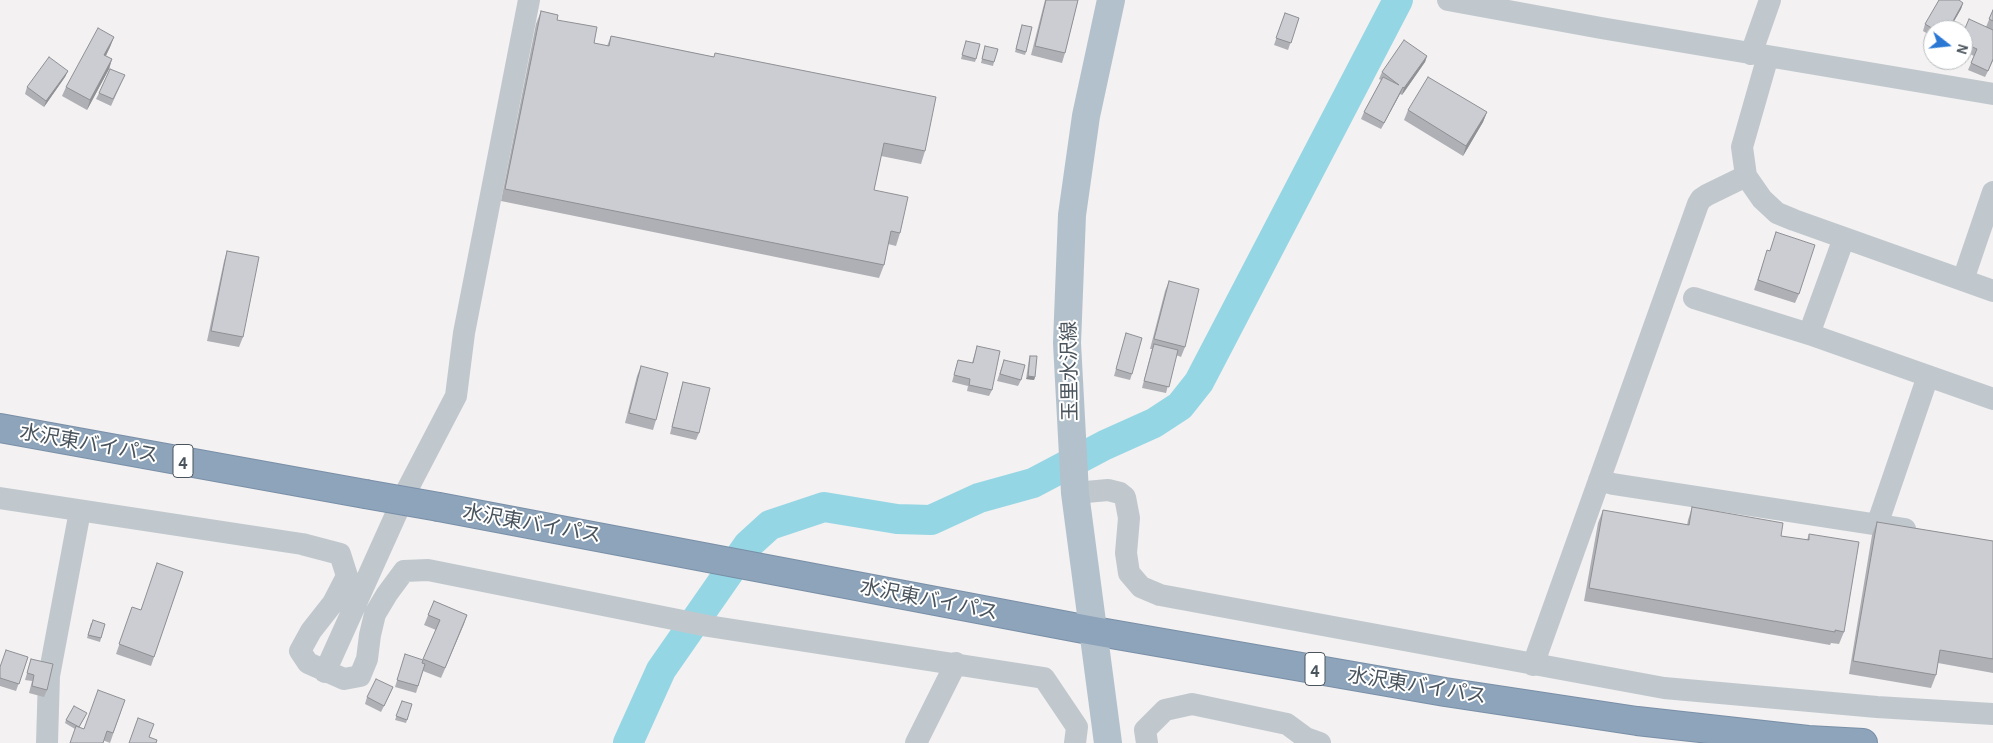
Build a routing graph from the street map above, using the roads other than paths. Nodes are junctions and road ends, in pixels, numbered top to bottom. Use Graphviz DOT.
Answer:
graph roads {
  1 [pos="528,0"];
  2 [pos="1111,0"];
  3 [pos="1448,0"];
  4 [pos="1770,0"];
  5 [pos="1759,55"];
  6 [pos="1993,94"];
  7 [pos="1746,176"];
  8 [pos="1993,192"];
  9 [pos="1844,238"];
  10 [pos="1963,280"];
  11 [pos="1993,291"];
  12 [pos="1694,298"];
  13 [pos="1809,334"];
  14 [pos="1928,376"];
  15 [pos="1993,399"];
  16 [pos="0,428"];
  17 [pos="1599,480"];
  18 [pos="1075,493"];
  19 [pos="0,498"];
  20 [pos="80,511"];
  21 [pos="1877,525"];
  22 [pos="1927,532"];
  23 [pos="1094,631"];
  24 [pos="956,663"];
  25 [pos="1533,665"];
  26 [pos="325,672"];
  27 [pos="1993,714"];
  28 [pos="47,743"];
  29 [pos="916,743"];
  30 [pos="1075,743"];
  31 [pos="1108,743"];
  32 [pos="1147,743"];
  33 [pos="1320,743"];
  34 [pos="1863,743"];
  1 -- 26 [label="street"];
  2 -- 18 [label="main road, 玉里水沢線"];
  3 -- 5 [label="street"];
  4 -- 5 [label="street"];
  5 -- 6 [label="street"];
  5 -- 7 [label="street"];
  7 -- 9 [label="street"];
  7 -- 17 [label="street"];
  8 -- 10 [label="street"];
  9 -- 10 [label="street"];
  9 -- 13 [label="street"];
  10 -- 11 [label="street"];
  12 -- 13 [label="street"];
  13 -- 14 [label="street"];
  14 -- 15 [label="street"];
  14 -- 21 [label="street"];
  16 -- 23 [label="highway, 水沢東バイパス / 4, bridge"];
  17 -- 21 [label="street"];
  17 -- 25 [label="street"];
  18 -- 23 [label="main road, 玉里水沢線"];
  18 -- 25 [label="street"];
  19 -- 20 [label="street"];
  20 -- 26 [label="street"];
  20 -- 28 [label="street"];
  21 -- 22 [label="street"];
  23 -- 31 [label="main road, 玉里水沢線"];
  23 -- 34 [label="highway, 水沢東バイパス / 4"];
  24 -- 26 [label="street"];
  24 -- 29 [label="street"];
  24 -- 30 [label="street"];
  25 -- 27 [label="street"];
  32 -- 33 [label="street"];
}
